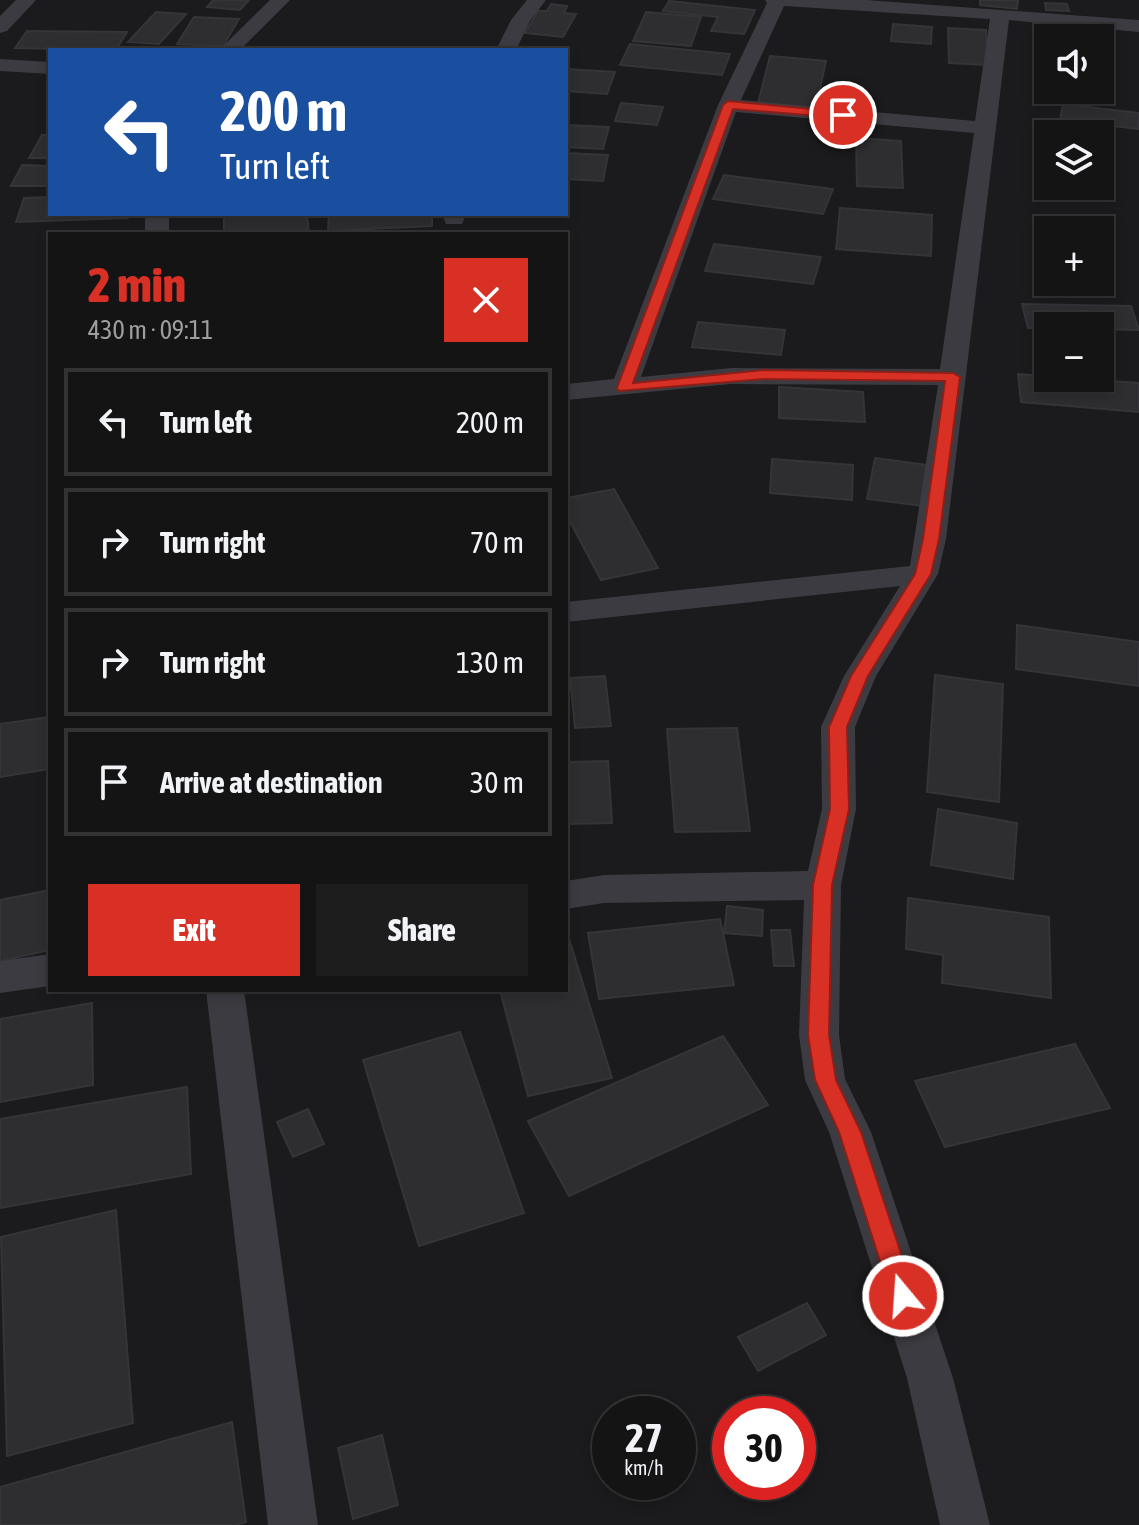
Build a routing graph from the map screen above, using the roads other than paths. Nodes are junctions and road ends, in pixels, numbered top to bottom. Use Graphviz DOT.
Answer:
graph roads {
  1 [pos="27,0"];
  2 [pos="281,0"];
  3 [pos="537,0"];
  4 [pos="776,0"];
  5 [pos="1019,10"];
  6 [pos="1139,26"];
  7 [pos="0,27"];
  8 [pos="231,48"];
  9 [pos="507,48"];
  10 [pos="0,65"];
  11 [pos="48,68"];
  12 [pos="728,105"];
  13 [pos="986,128"];
  14 [pos="953,377"];
  15 [pos="624,388"];
  16 [pos="568,392"];
  17 [pos="923,574"];
  18 [pos="568,612"];
  19 [pos="823,885"];
  20 [pos="568,895"];
  21 [pos="48,970"];
  22 [pos="0,977"];
  23 [pos="225,992"];
  24 [pos="293,1525"];
  25 [pos="965,1525"];
  1 -- 7 [label="street"];
  2 -- 8 [label="street"];
  3 -- 9 [label="street"];
  4 -- 5 [label="street"];
  4 -- 12 [label="street"];
  5 -- 6 [label="street"];
  5 -- 13 [label="street"];
  10 -- 11 [label="street"];
  12 -- 13 [label="street"];
  12 -- 15 [label="street"];
  13 -- 14 [label="street"];
  14 -- 15 [label="street"];
  14 -- 17 [label="street"];
  15 -- 16 [label="street"];
  17 -- 18 [label="street"];
  17 -- 19 [label="street"];
  19 -- 20 [label="street"];
  19 -- 25 [label="street"];
  21 -- 22 [label="street"];
  23 -- 24 [label="street"];
}
